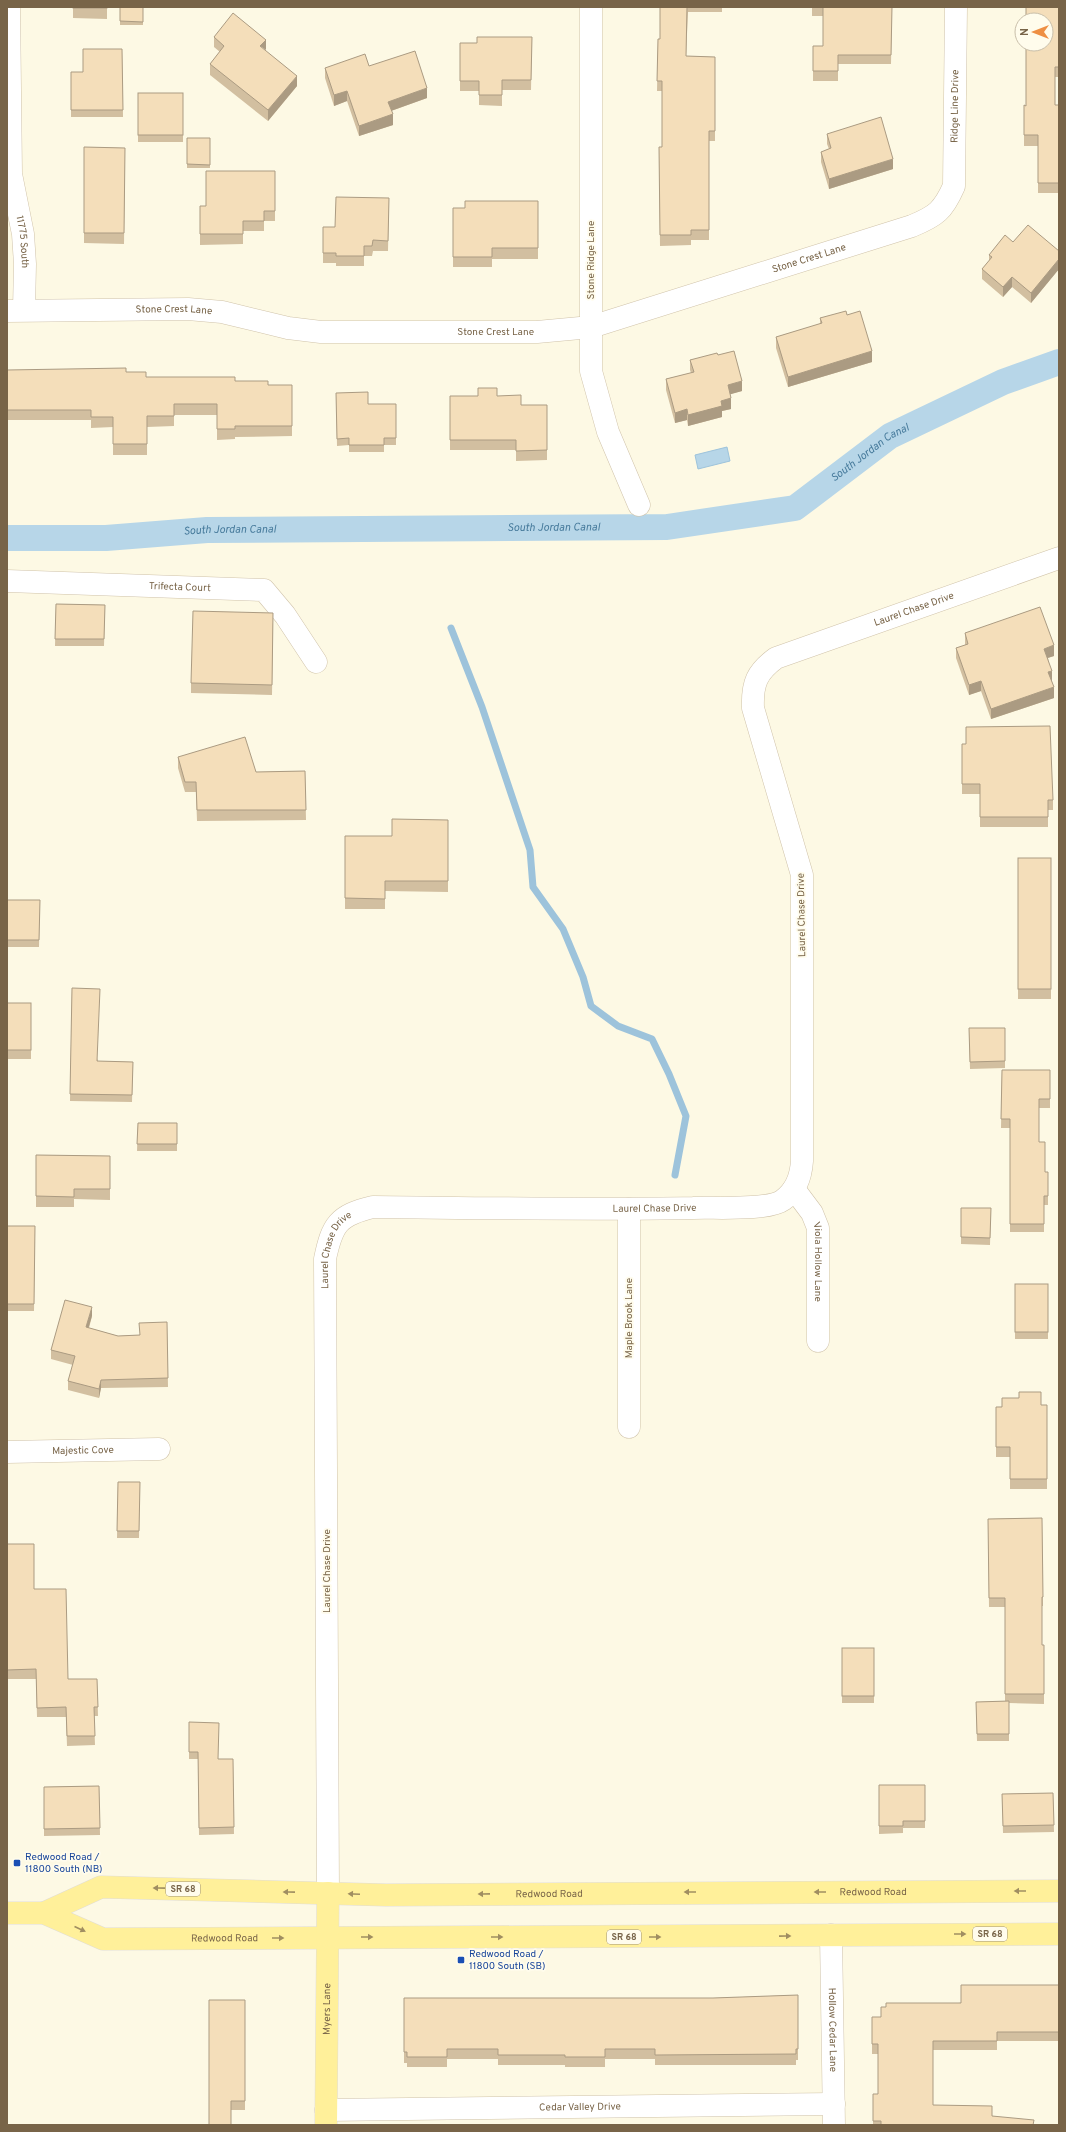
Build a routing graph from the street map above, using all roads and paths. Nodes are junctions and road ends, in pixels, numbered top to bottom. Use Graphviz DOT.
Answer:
graph roads {
  1 [pos="9,7"];
  2 [pos="591,7"];
  3 [pos="956,7"];
  4 [pos="946,204"];
  5 [pos="16,310"];
  6 [pos="591,327"];
  7 [pos="639,505"];
  8 [pos="1059,558"];
  9 [pos="7,581"];
  10 [pos="316,662"];
  11 [pos="794,1189"];
  12 [pos="629,1209"];
  13 [pos="818,1341"];
  14 [pos="629,1427"];
  15 [pos="159,1449"];
  16 [pos="7,1452"];
  17 [pos="1059,1891"];
  18 [pos="328,1893"];
  19 [pos="7,1913"];
  20 [pos="44,1913"];
  21 [pos="1059,1934"];
  22 [pos="831,1935"];
  23 [pos="328,1937"];
  24 [pos="834,2114"];
  25 [pos="326,2118"];
  1 -- 5 [label="street, 11775 South"];
  2 -- 6 [label="street, Stone Ridge Lane"];
  3 -- 4 [label="street, Ridge Line Drive"];
  4 -- 6 [label="street, Stone Crest Lane"];
  5 -- 6 [label="street, Stone Crest Lane"];
  6 -- 7 [label="street, Stone Ridge Lane"];
  8 -- 11 [label="street, Laurel Chase Drive"];
  9 -- 10 [label="street, Trifecta Court"];
  11 -- 12 [label="street, Laurel Chase Drive"];
  11 -- 13 [label="street, Viola Hollow Lane"];
  12 -- 14 [label="street, Maple Brook Lane"];
  12 -- 18 [label="street, Laurel Chase Drive"];
  15 -- 16 [label="street, Majestic Cove"];
  17 -- 18 [label="main road, Redwood Road / SR 68, one-way"];
  18 -- 20 [label="main road, Redwood Road / SR 68, one-way"];
  18 -- 23 [label="main road, Myers Lane"];
  19 -- 20 [label="main road, Redwood Road / SR 68"];
  20 -- 23 [label="main road, Redwood Road / SR 68, one-way"];
  22 -- 21 [label="main road, Redwood Road / SR 68, one-way"];
  23 -- 22 [label="main road, Redwood Road / SR 68, one-way"];
  22 -- 24 [label="street, Hollow Cedar Lane"];
  23 -- 25 [label="main road, Myers Lane"];
  24 -- 25 [label="street, Cedar Valley Drive"];
}
